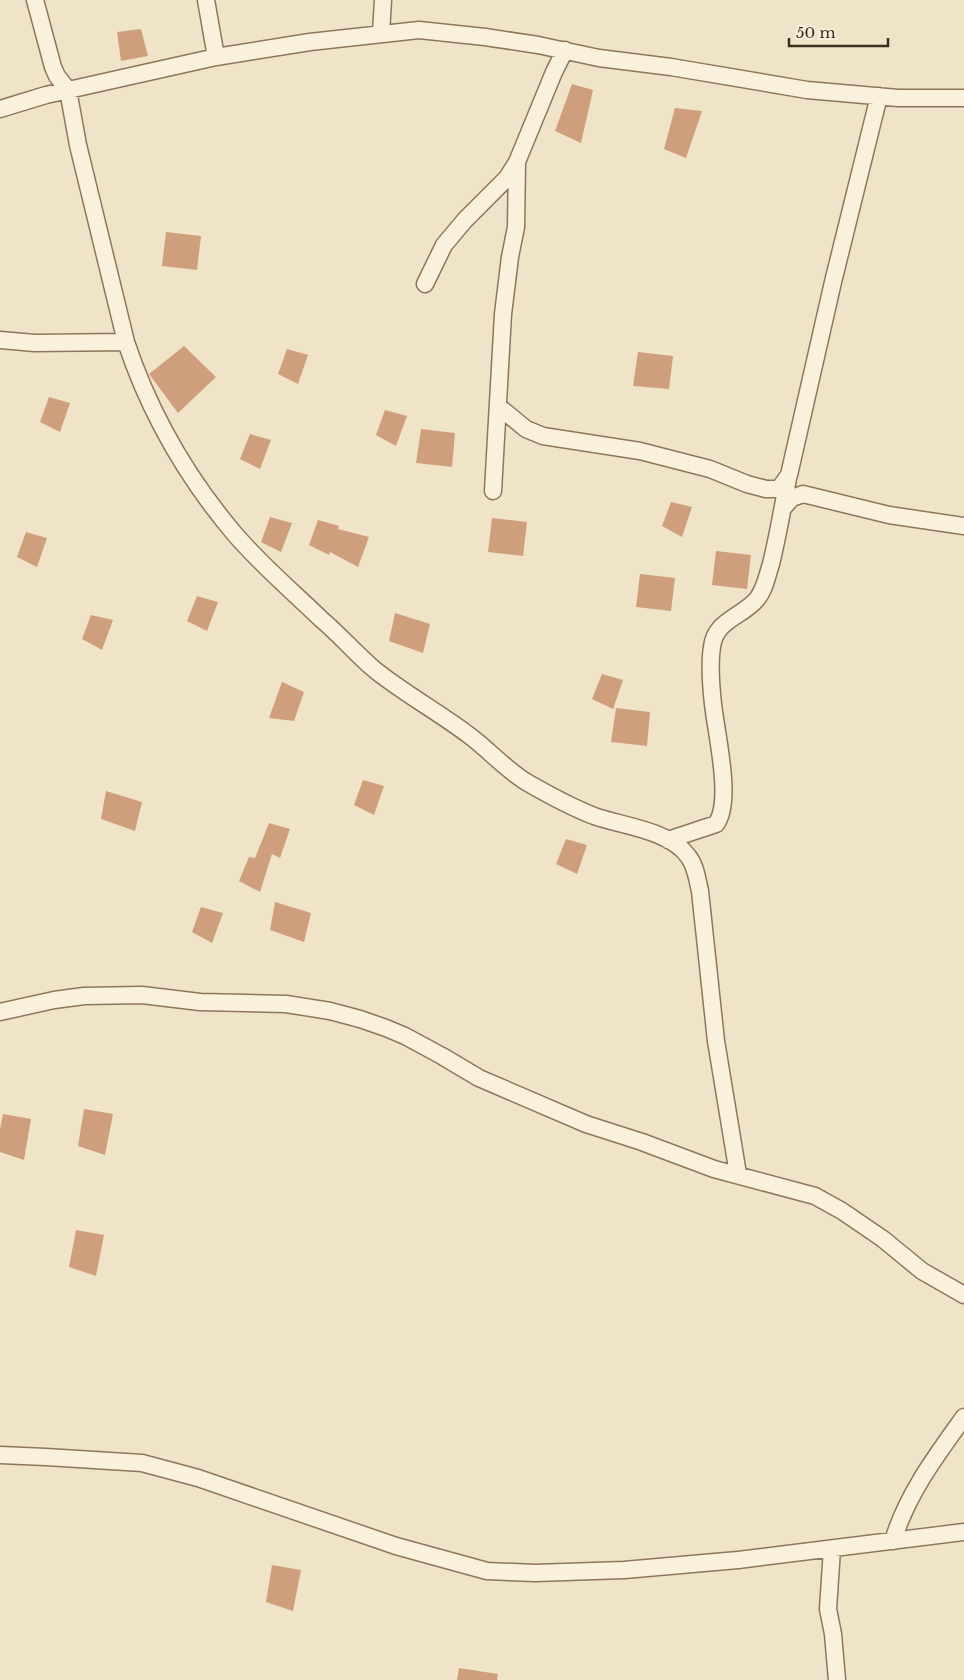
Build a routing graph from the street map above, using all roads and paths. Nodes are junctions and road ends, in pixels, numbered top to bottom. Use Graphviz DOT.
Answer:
graph roads {
  1 [pos="35,0"];
  2 [pos="206,0"];
  3 [pos="383,0"];
  4 [pos="381,33"];
  5 [pos="565,50"];
  6 [pos="216,57"];
  7 [pos="68,90"];
  8 [pos="879,96"];
  9 [pos="964,98"];
  10 [pos="0,109"];
  11 [pos="518,162"];
  12 [pos="425,284"];
  13 [pos="0,340"];
  14 [pos="126,342"];
  15 [pos="498,406"];
  16 [pos="789,475"];
  17 [pos="493,491"];
  18 [pos="783,508"];
  19 [pos="964,526"];
  20 [pos="668,840"];
  21 [pos="0,1012"];
  22 [pos="738,1174"];
  23 [pos="964,1295"];
  24 [pos="964,1417"];
  25 [pos="0,1455"];
  26 [pos="964,1532"];
  27 [pos="893,1541"];
  28 [pos="832,1548"];
  29 [pos="837,1680"];
  1 -- 7 [label="street"];
  2 -- 6 [label="street"];
  3 -- 4 [label="street"];
  4 -- 5 [label="street"];
  4 -- 6 [label="street"];
  5 -- 8 [label="street"];
  5 -- 11 [label="street"];
  6 -- 7 [label="street"];
  7 -- 10 [label="street"];
  7 -- 14 [label="street"];
  8 -- 9 [label="street"];
  8 -- 16 [label="street"];
  11 -- 12 [label="street"];
  11 -- 15 [label="street"];
  13 -- 14 [label="street"];
  14 -- 20 [label="street"];
  15 -- 16 [label="street"];
  15 -- 17 [label="street"];
  16 -- 18 [label="street"];
  18 -- 19 [label="street"];
  18 -- 20 [label="street"];
  20 -- 22 [label="street"];
  21 -- 22 [label="street"];
  22 -- 23 [label="street"];
  24 -- 27 [label="street"];
  25 -- 28 [label="street"];
  26 -- 27 [label="street"];
  27 -- 28 [label="street"];
  28 -- 29 [label="street"];
}
